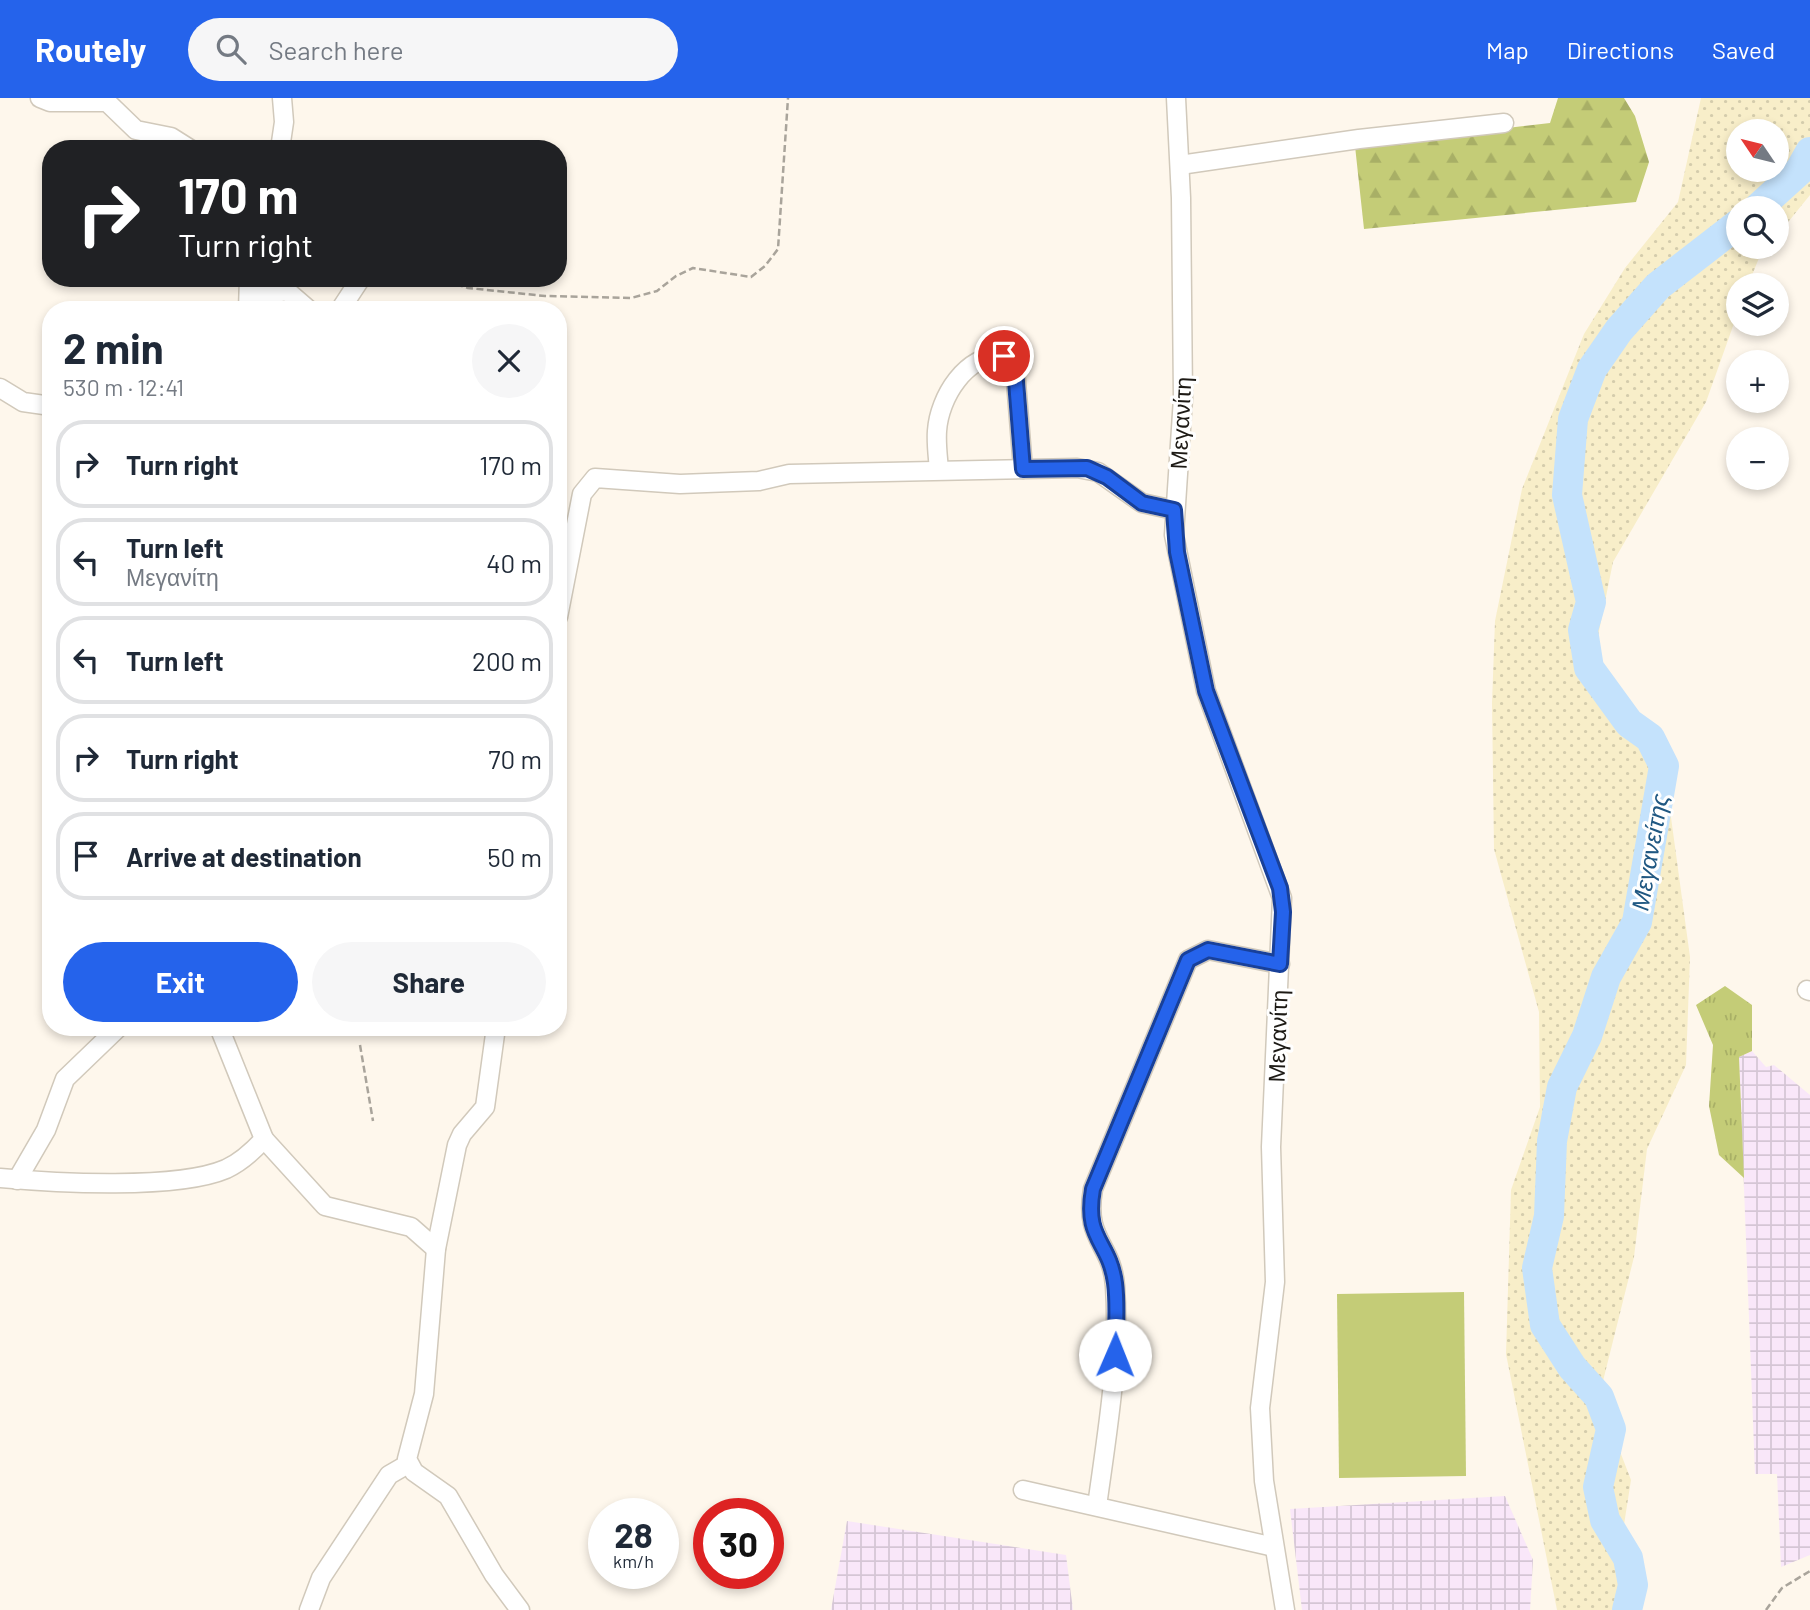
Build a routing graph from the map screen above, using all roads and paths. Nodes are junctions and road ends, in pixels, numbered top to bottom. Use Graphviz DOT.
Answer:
graph roads {
  1 [pos="40,98"];
  2 [pos="282,98"];
  3 [pos="788,98"];
  4 [pos="1175,98"];
  5 [pos="1504,123"];
  6 [pos="176,140"];
  7 [pos="281,140"];
  8 [pos="1180,165"];
  9 [pos="465,287"];
  10 [pos="254,301"];
  11 [pos="299,301"];
  12 [pos="0,388"];
  13 [pos="42,405"];
  14 [pos="1023,469"];
  15 [pos="939,470"];
  16 [pos="1174,510"];
  17 [pos="567,571"];
  18 [pos="1280,964"];
  19 [pos="109,1036"];
  20 [pos="223,1036"];
  21 [pos="495,1036"];
  22 [pos="360,1045"];
  23 [pos="373,1121"];
  24 [pos="264,1139"];
  25 [pos="9,1179"];
  26 [pos="436,1249"];
  27 [pos="408,1464"];
  28 [pos="1023,1490"];
  29 [pos="1097,1506"];
  30 [pos="1274,1547"];
  31 [pos="1810,1571"];
  32 [pos="309,1610"];
  33 [pos="520,1610"];
  34 [pos="1286,1610"];
  35 [pos="1766,1610"];
  1 -- 6 [label="street"];
  2 -- 7 [label="street"];
  3 -- 9 [label="path"];
  4 -- 8 [label="street, Μεγανίτη"];
  5 -- 8 [label="street"];
  8 -- 16 [label="street, Μεγανίτη"];
  10 -- 11 [label="street"];
  12 -- 13 [label="street"];
  14 -- 15 [label="street"];
  14 -- 15 [label="street"];
  14 -- 16 [label="street"];
  15 -- 17 [label="street"];
  16 -- 18 [label="street, Μεγανίτη"];
  18 -- 29 [label="street"];
  18 -- 30 [label="street, Μεγανίτη"];
  19 -- 25 [label="street"];
  20 -- 24 [label="street"];
  21 -- 26 [label="street"];
  22 -- 23 [label="path"];
  24 -- 25 [label="street"];
  24 -- 26 [label="street"];
  26 -- 27 [label="street"];
  27 -- 32 [label="street"];
  27 -- 33 [label="street"];
  28 -- 29 [label="street"];
  29 -- 30 [label="street"];
  30 -- 34 [label="street, Μεγανίτη"];
  31 -- 35 [label="path"];
}
